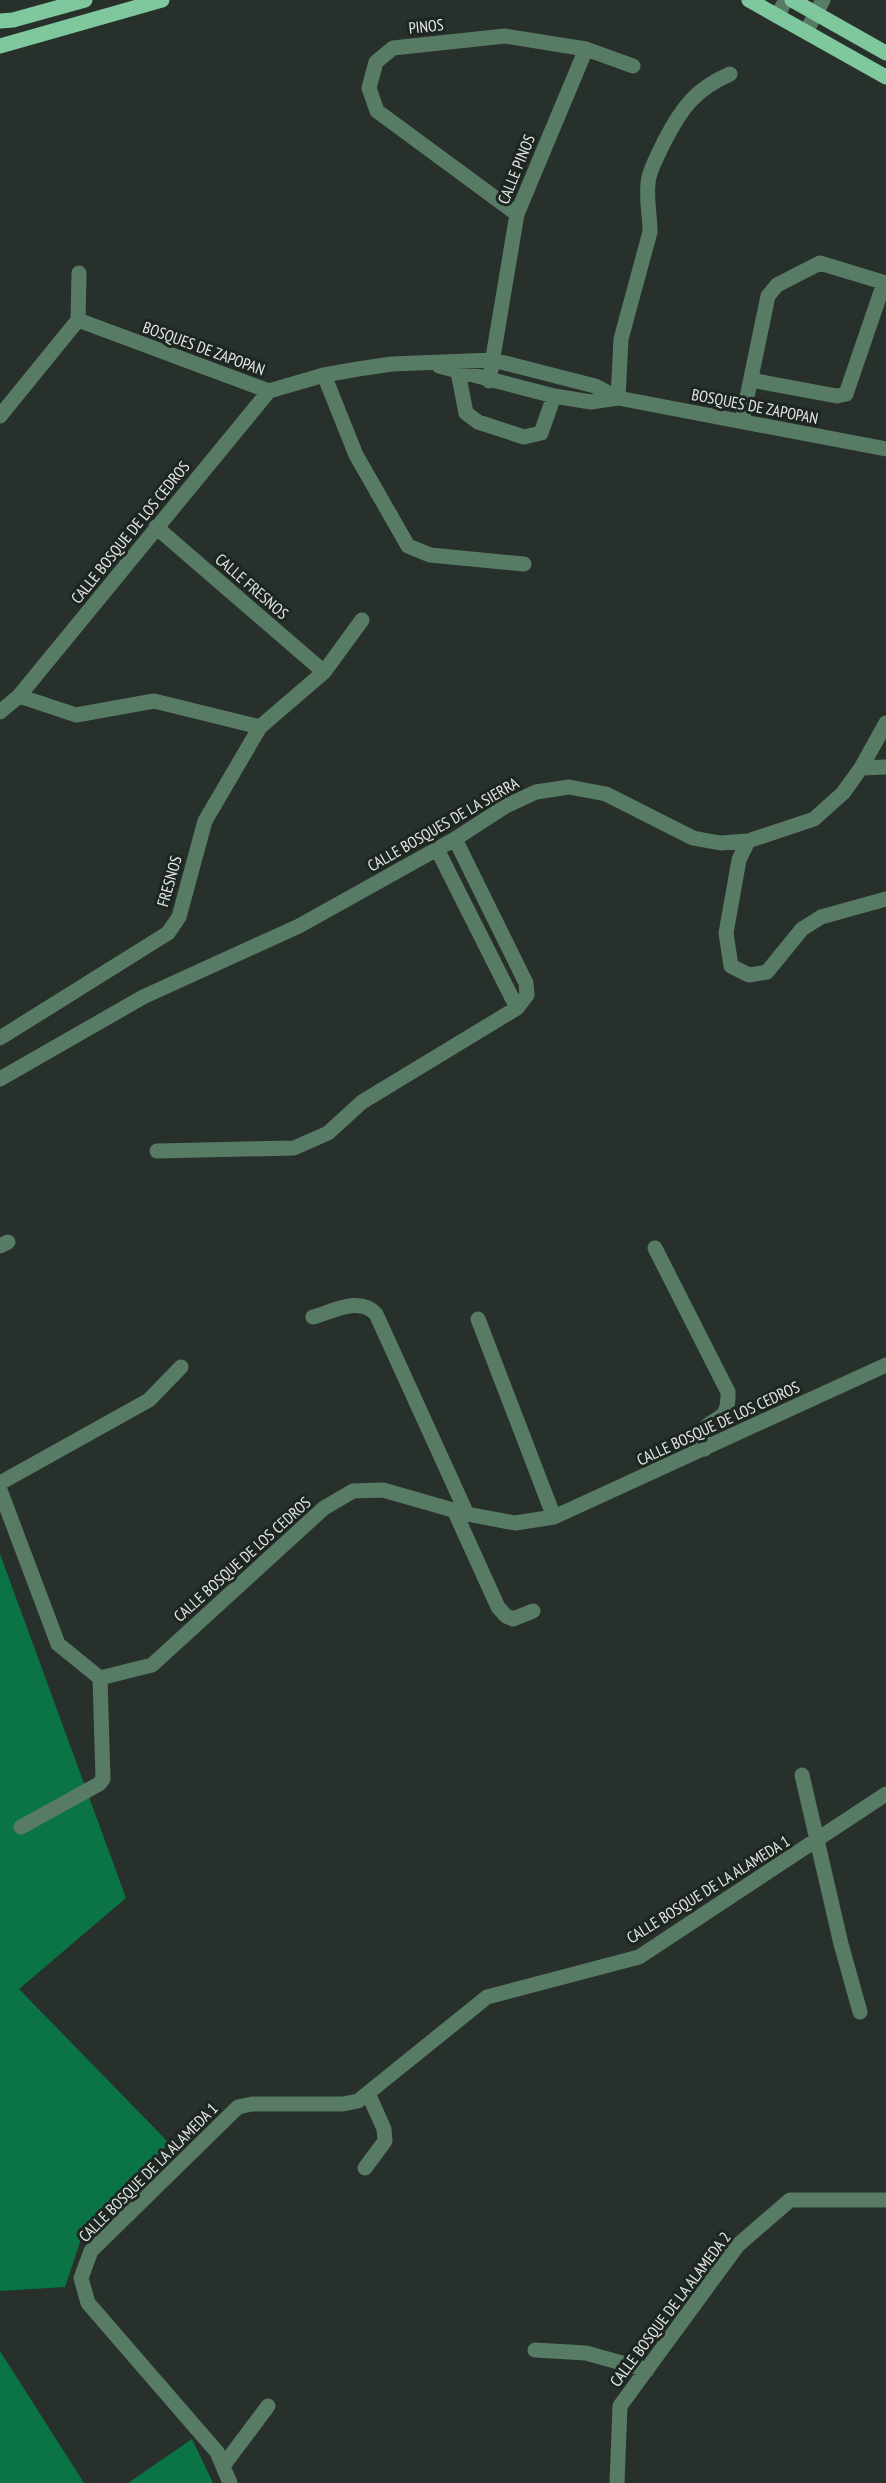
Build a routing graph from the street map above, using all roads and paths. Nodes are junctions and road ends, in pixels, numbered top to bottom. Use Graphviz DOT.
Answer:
graph roads {
  1 [pos="84,0"];
  2 [pos="162,0"];
  3 [pos="748,0"];
  4 [pos="786,0"];
  5 [pos="792,0"];
  6 [pos="820,7"];
  7 [pos="777,16"];
  8 [pos="0,21"];
  9 [pos="806,32"];
  10 [pos="0,46"];
  11 [pos="586,49"];
  12 [pos="886,54"];
  13 [pos="633,66"];
  14 [pos="730,74"];
  15 [pos="886,77"];
  16 [pos="517,214"];
  17 [pos="79,273"];
  18 [pos="885,283"];
  19 [pos="78,320"];
  20 [pos="493,360"];
  21 [pos="458,366"];
  22 [pos="324,375"];
  23 [pos="751,380"];
  24 [pos="489,381"];
  25 [pos="269,391"];
  26 [pos="554,396"];
  27 [pos="618,398"];
  28 [pos="0,416"];
  29 [pos="742,421"];
  30 [pos="886,449"];
  31 [pos="156,527"];
  32 [pos="524,564"];
  33 [pos="362,620"];
  34 [pos="324,672"];
  35 [pos="19,696"];
  36 [pos="0,712"];
  37 [pos="886,723"];
  38 [pos="260,727"];
  39 [pos="886,767"];
  40 [pos="861,768"];
  41 [pos="455,839"];
  42 [pos="748,841"];
  43 [pos="437,849"];
  44 [pos="886,899"];
  45 [pos="517,1008"];
  46 [pos="0,1038"];
  47 [pos="0,1079"];
  48 [pos="157,1151"];
  49 [pos="655,1248"];
  50 [pos="313,1317"];
  51 [pos="478,1318"];
  52 [pos="886,1365"];
  53 [pos="181,1367"];
  54 [pos="705,1449"];
  55 [pos="0,1483"];
  56 [pos="0,1490"];
  57 [pos="460,1512"];
  58 [pos="554,1517"];
  59 [pos="533,1611"];
  60 [pos="100,1678"];
  61 [pos="802,1775"];
  62 [pos="886,1794"];
  63 [pos="21,1827"];
  64 [pos="817,1839"];
  65 [pos="860,2012"];
  66 [pos="368,2093"];
  67 [pos="365,2168"];
  68 [pos="886,2199"];
  69 [pos="535,2350"];
  70 [pos="647,2370"];
  71 [pos="268,2406"];
  72 [pos="223,2466"];
  73 [pos="230,2483"];
  74 [pos="617,2483"];
  1 -- 8 [label="main road"];
  2 -- 10 [label="main road"];
  3 -- 7 [label="main road"];
  4 -- 7 [label="street"];
  5 -- 6 [label="main road"];
  6 -- 9 [label="street"];
  6 -- 12 [label="main road"];
  7 -- 9 [label="main road"];
  9 -- 15 [label="main road"];
  11 -- 13 [label="street, PINOS"];
  11 -- 16 [label="street, CALLE PINOS"];
  11 -- 16 [label="street, PINOS"];
  14 -- 27 [label="street"];
  16 -- 20 [label="street, CALLE PINOS"];
  17 -- 19 [label="street"];
  18 -- 23 [label="street"];
  18 -- 23 [label="street"];
  19 -- 25 [label="street, BOSQUES DE ZAPOPAN"];
  19 -- 28 [label="street"];
  20 -- 21 [label="street, BOSQUES DE ZAPOPAN"];
  20 -- 24 [label="street, CALLE PINOS"];
  20 -- 27 [label="street, BOSQUES DE ZAPOPAN"];
  21 -- 22 [label="street, BOSQUES DE ZAPOPAN"];
  21 -- 24 [label="street, BOSQUES DE ZAPOPAN"];
  21 -- 26 [label="street"];
  22 -- 25 [label="street, BOSQUES DE ZAPOPAN"];
  22 -- 32 [label="street"];
  23 -- 29 [label="street"];
  24 -- 26 [label="street, BOSQUES DE ZAPOPAN"];
  25 -- 31 [label="street, CALLE BOSQUE DE LOS CEDROS"];
  26 -- 27 [label="street, BOSQUES DE ZAPOPAN"];
  27 -- 29 [label="street, BOSQUES DE ZAPOPAN"];
  29 -- 30 [label="street, BOSQUES DE ZAPOPAN"];
  31 -- 34 [label="street, CALLE FRESNOS"];
  31 -- 35 [label="street, CALLE BOSQUE DE LOS CEDROS"];
  33 -- 34 [label="street, FRESNOS"];
  34 -- 38 [label="street, FRESNOS"];
  35 -- 36 [label="street, CALLE BOSQUE DE LOS CEDROS"];
  35 -- 38 [label="street"];
  37 -- 40 [label="street, CALLE BOSQUES DE LA SIERRA"];
  38 -- 46 [label="street, FRESNOS"];
  39 -- 40 [label="street"];
  40 -- 42 [label="street, CALLE BOSQUES DE LA SIERRA"];
  41 -- 42 [label="street, CALLE BOSQUES DE LA SIERRA"];
  41 -- 43 [label="street, CALLE BOSQUES DE LA SIERRA"];
  41 -- 45 [label="street"];
  42 -- 44 [label="street"];
  43 -- 45 [label="street"];
  43 -- 47 [label="street, CALLE BOSQUES DE LA SIERRA"];
  45 -- 48 [label="street"];
  49 -- 54 [label="street"];
  50 -- 57 [label="street"];
  51 -- 58 [label="street"];
  52 -- 54 [label="street, CALLE BOSQUE DE LOS CEDROS"];
  53 -- 55 [label="street"];
  54 -- 58 [label="street, CALLE BOSQUE DE LOS CEDROS"];
  56 -- 60 [label="street"];
  57 -- 58 [label="street, CALLE BOSQUE DE LOS CEDROS"];
  57 -- 59 [label="street"];
  57 -- 60 [label="street, CALLE BOSQUE DE LOS CEDROS"];
  60 -- 63 [label="street"];
  61 -- 64 [label="street"];
  62 -- 64 [label="street, CALLE BOSQUE DE LA ALAMEDA 1"];
  64 -- 65 [label="street"];
  64 -- 66 [label="street, CALLE BOSQUE DE LA ALAMEDA 1"];
  66 -- 67 [label="street"];
  66 -- 72 [label="street, CALLE BOSQUE DE LA ALAMEDA 1"];
  68 -- 70 [label="street, CALLE BOSQUE DE LA ALAMEDA 2"];
  69 -- 70 [label="street"];
  70 -- 74 [label="street, CALLE BOSQUE DE LA ALAMEDA 2"];
  71 -- 72 [label="street"];
  72 -- 73 [label="street, CALLE BOSQUE DE LA ALAMEDA 1"];
}
